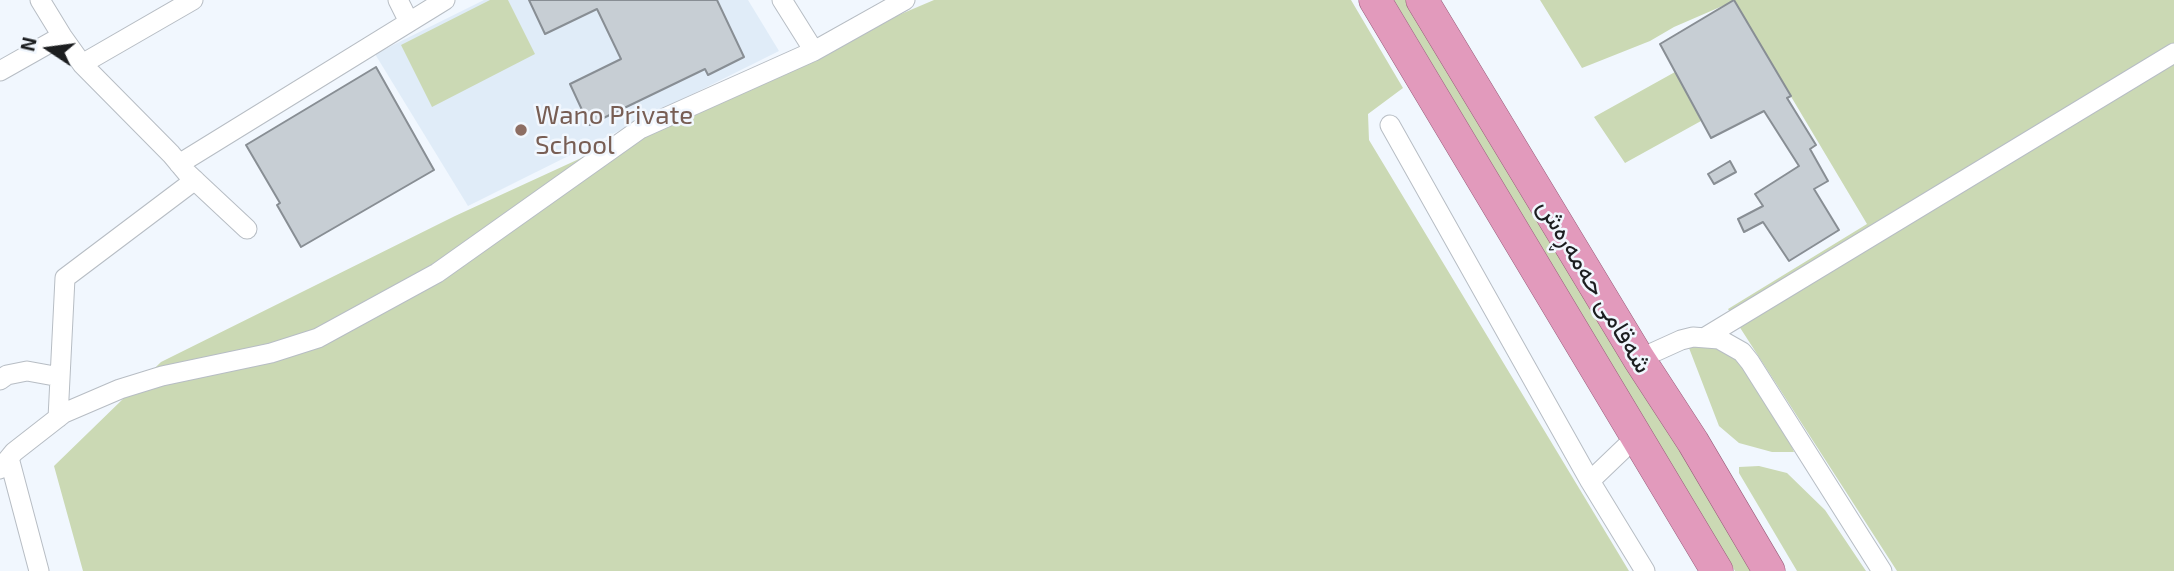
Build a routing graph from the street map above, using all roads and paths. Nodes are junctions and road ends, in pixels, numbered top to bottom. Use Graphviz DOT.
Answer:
graph roads {
  1 [pos="40,0"];
  2 [pos="193,0"];
  3 [pos="398,0"];
  4 [pos="446,0"];
  5 [pos="782,0"];
  6 [pos="905,0"];
  7 [pos="1375,0"];
  8 [pos="1422,0"];
  9 [pos="409,22"];
  10 [pos="62,36"];
  11 [pos="814,51"];
  12 [pos="2174,53"];
  13 [pos="82,64"];
  14 [pos="0,71"];
  15 [pos="1390,125"];
  16 [pos="179,164"];
  17 [pos="195,180"];
  18 [pos="247,229"];
  19 [pos="1707,336"];
  20 [pos="1639,359"];
  21 [pos="60,377"];
  22 [pos="0,380"];
  23 [pos="58,418"];
  24 [pos="1637,436"];
  25 [pos="5,464"];
  26 [pos="1590,481"];
  27 [pos="38,571"];
  28 [pos="1645,571"];
  29 [pos="1717,571"];
  30 [pos="1769,571"];
  31 [pos="1882,571"];
  1 -- 10 [label="street"];
  2 -- 13 [label="street"];
  3 -- 9 [label="street"];
  4 -- 9 [label="street"];
  5 -- 11 [label="street"];
  6 -- 11 [label="street"];
  7 -- 24 [label="highway, شەقامی حەمەڕەش"];
  8 -- 20 [label="highway, شەقامی حەمەڕەش"];
  9 -- 16 [label="street"];
  10 -- 13 [label="street"];
  10 -- 14 [label="street"];
  11 -- 23 [label="street"];
  12 -- 19 [label="street"];
  13 -- 16 [label="street"];
  15 -- 26 [label="street"];
  16 -- 17 [label="street"];
  17 -- 18 [label="street"];
  17 -- 21 [label="street"];
  19 -- 20 [label="street"];
  19 -- 31 [label="street"];
  20 -- 30 [label="highway, شەقامی حەمەڕەش"];
  21 -- 22 [label="street"];
  21 -- 23 [label="street"];
  23 -- 25 [label="street"];
  24 -- 26 [label="street"];
  24 -- 29 [label="highway, شەقامی حەمەڕەش"];
  25 -- 27 [label="street"];
  26 -- 28 [label="street"];
}
